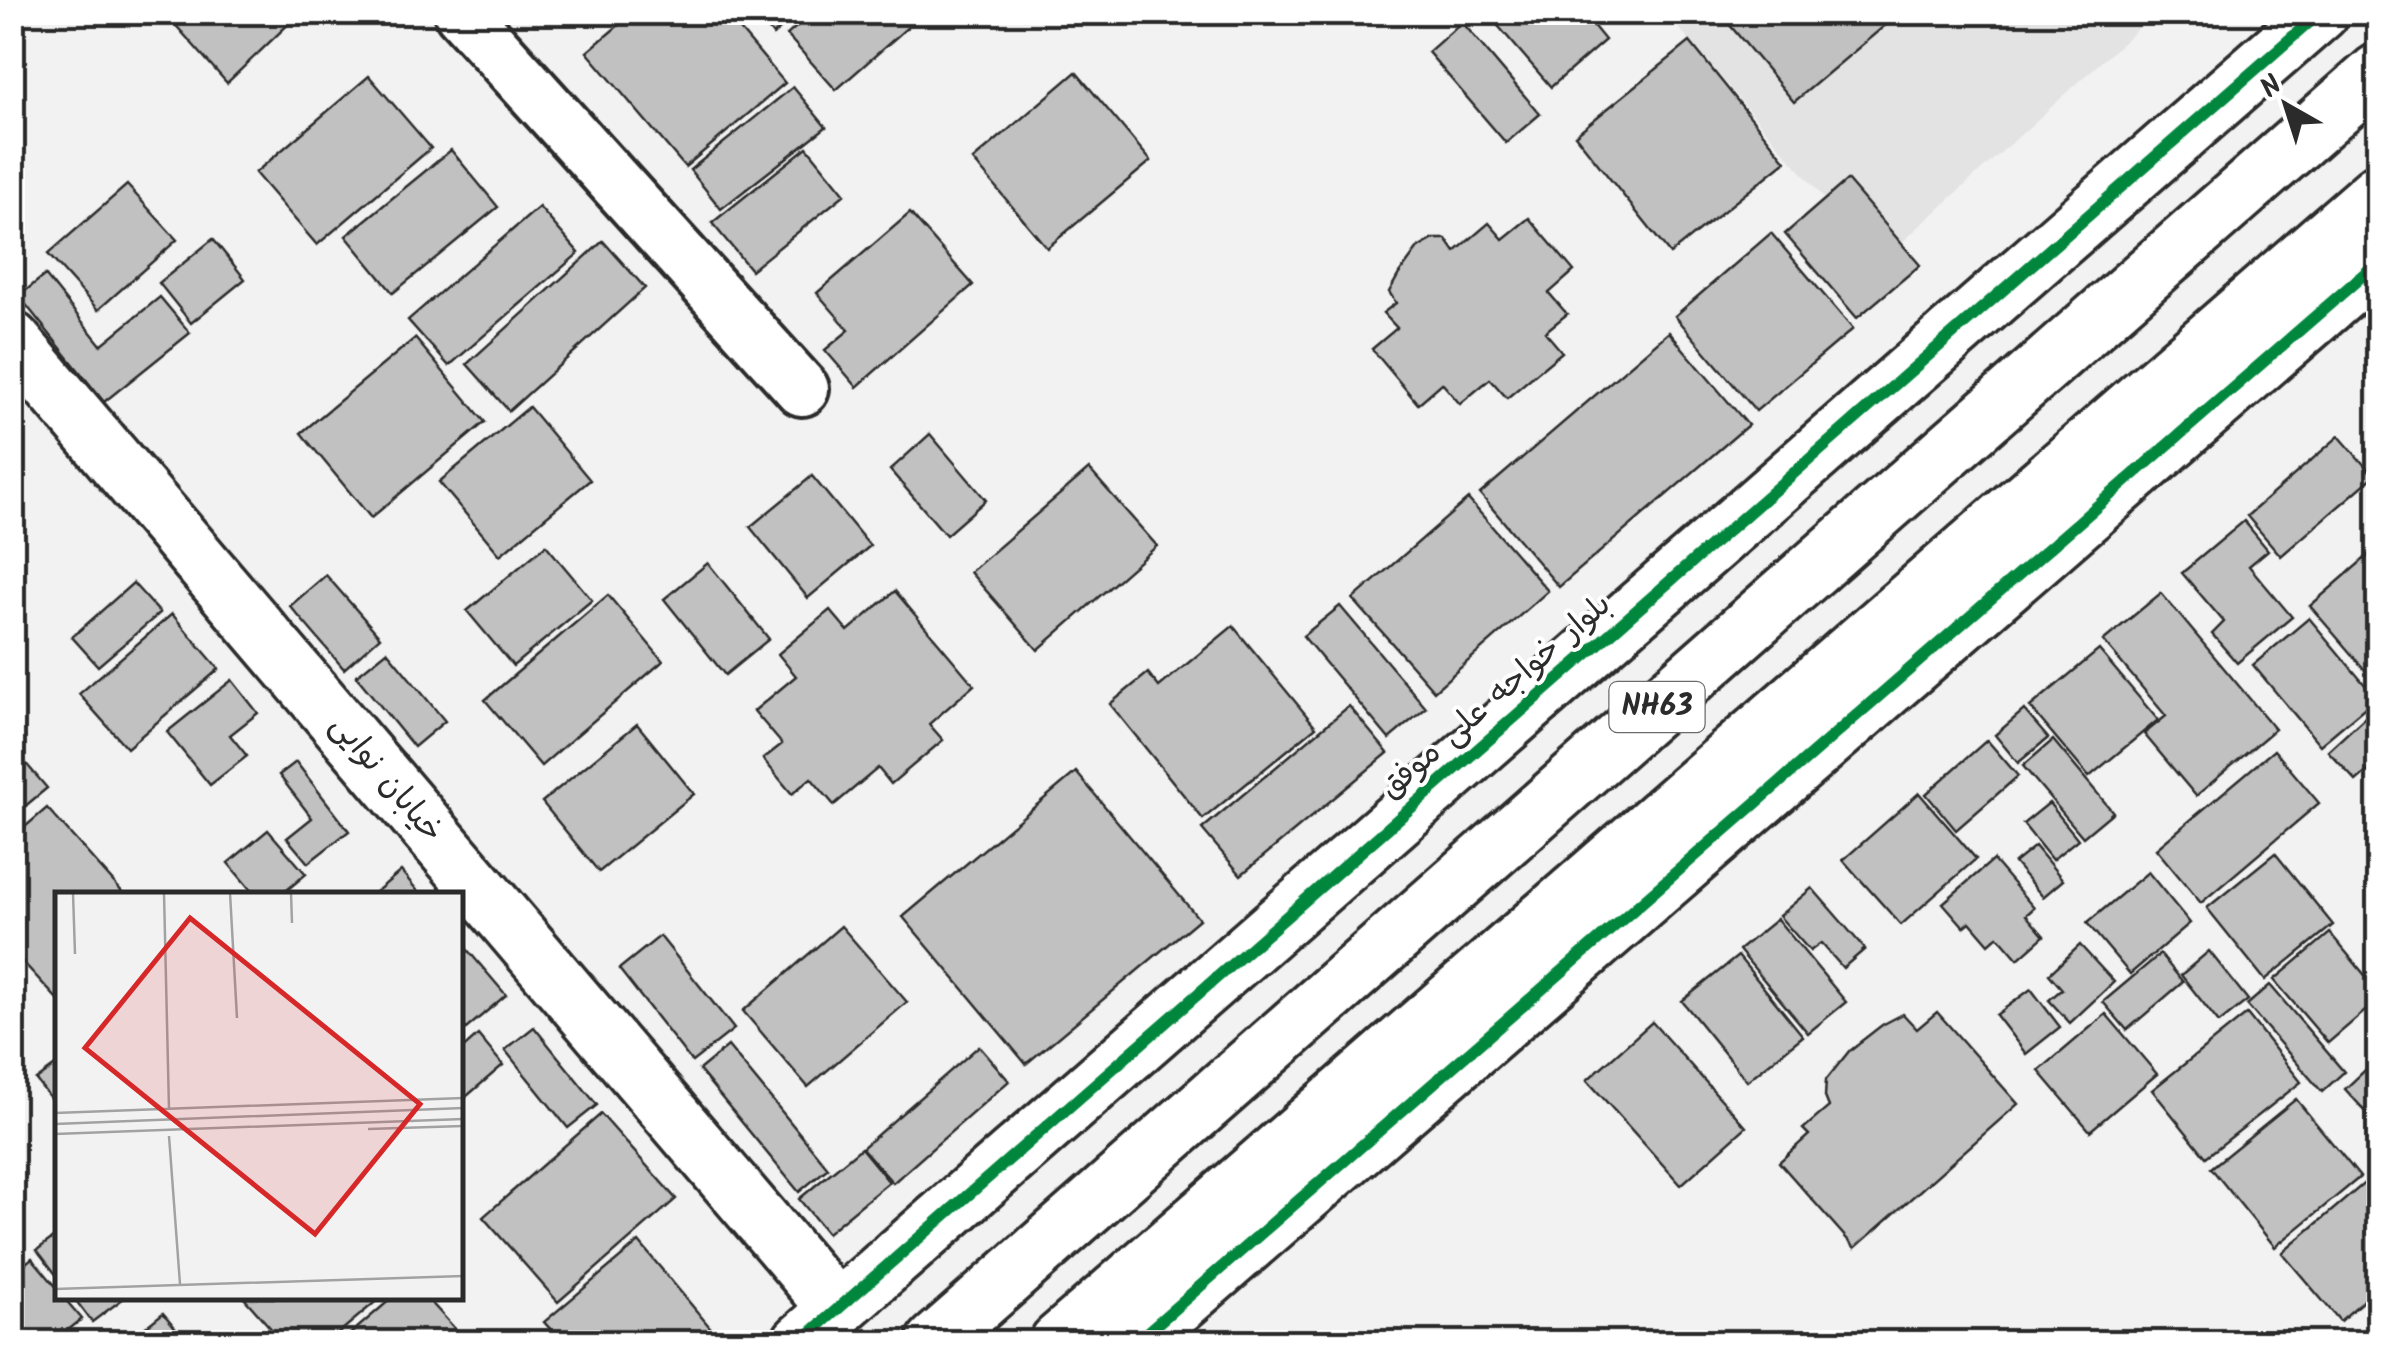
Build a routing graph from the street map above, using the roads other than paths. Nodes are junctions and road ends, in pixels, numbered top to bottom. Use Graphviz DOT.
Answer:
graph roads {
  1 [pos="461,12"];
  2 [pos="2320,12"];
  3 [pos="2378,72"];
  4 [pos="2378,192"];
  5 [pos="2378,262"];
  6 [pos="12,340"];
  7 [pos="802,389"];
  8 [pos="819,1326"];
  9 [pos="935,1342"];
  10 [pos="1058,1342"];
  11 [pos="1136,1342"];
  1 -- 7 [label="street"];
  2 -- 8 [label="main road, بلوار خواجه علی موفق"];
  3 -- 9 [label="main road, NH63"];
  4 -- 10 [label="main road, NH63"];
  5 -- 11 [label="main road"];
  6 -- 8 [label="main road, خیابان نوایی"];
}
